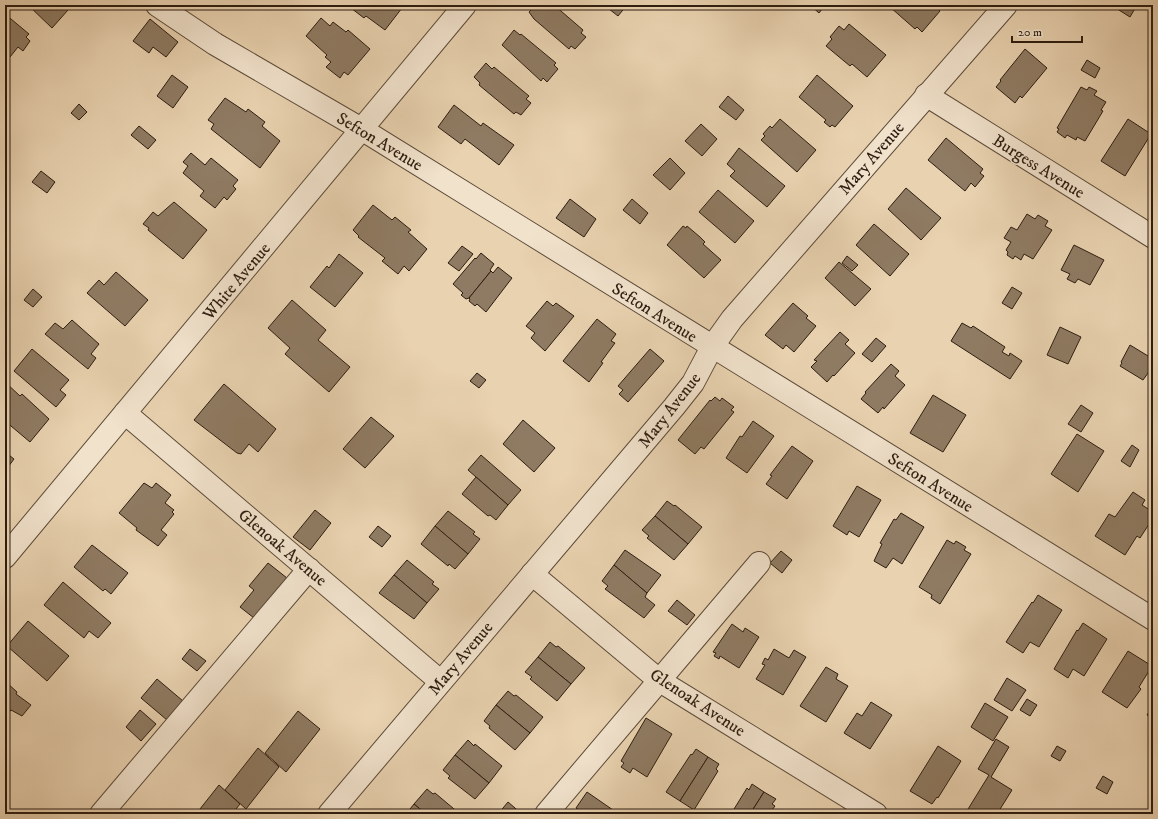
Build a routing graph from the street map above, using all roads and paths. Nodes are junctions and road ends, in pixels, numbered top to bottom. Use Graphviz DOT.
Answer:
graph roads {
  1 [pos="157,5"];
  2 [pos="465,5"];
  3 [pos="1006,5"];
  4 [pos="926,95"];
  5 [pos="362,130"];
  6 [pos="1153,238"];
  7 [pos="712,347"];
  8 [pos="126,413"];
  9 [pos="5,557"];
  10 [pos="758,563"];
  11 [pos="309,569"];
  12 [pos="532,574"];
  13 [pos="1153,619"];
  14 [pos="440,681"];
  15 [pos="660,681"];
  16 [pos="331,813"];
  17 [pos="101,814"];
  18 [pos="546,814"];
  19 [pos="876,814"];
  1 -- 5 [label="street, Sefton Avenue"];
  2 -- 5 [label="street, White Avenue"];
  3 -- 4 [label="street, Mary Avenue"];
  4 -- 6 [label="street, Burgess Avenue"];
  4 -- 7 [label="street, Mary Avenue"];
  5 -- 7 [label="street, Sefton Avenue"];
  5 -- 8 [label="street, White Avenue"];
  7 -- 12 [label="street, Mary Avenue"];
  7 -- 13 [label="street, Sefton Avenue"];
  8 -- 9 [label="street, White Avenue"];
  8 -- 11 [label="street, Glenoak Avenue"];
  10 -- 15 [label="street"];
  11 -- 14 [label="street, Glenoak Avenue"];
  11 -- 17 [label="street"];
  12 -- 14 [label="street, Mary Avenue"];
  12 -- 15 [label="street, Glenoak Avenue"];
  14 -- 16 [label="street, Mary Avenue"];
  15 -- 18 [label="street"];
  15 -- 19 [label="street, Glenoak Avenue"];
}
